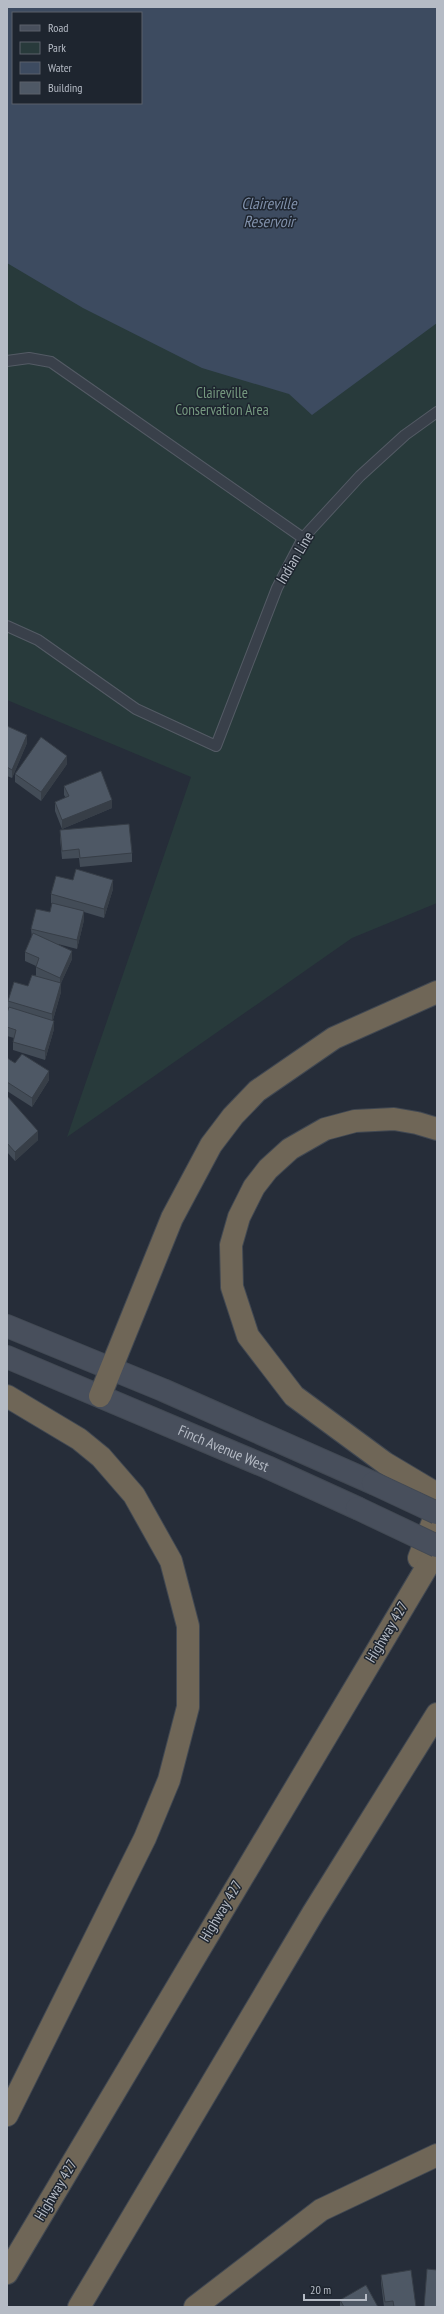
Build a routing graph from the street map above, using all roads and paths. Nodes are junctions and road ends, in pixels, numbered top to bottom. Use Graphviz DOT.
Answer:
graph roads {
  1 [pos="7,361"];
  2 [pos="437,412"];
  3 [pos="303,538"];
  4 [pos="7,626"];
  5 [pos="437,992"];
  6 [pos="437,1130"];
  7 [pos="9,1327"];
  8 [pos="7,1358"];
  9 [pos="111,1369"];
  10 [pos="7,1396"];
  11 [pos="100,1396"];
  12 [pos="437,1494"];
  13 [pos="437,1512"];
  14 [pos="437,1546"];
  15 [pos="437,1550"];
  16 [pos="398,1612"];
  17 [pos="437,1714"];
  18 [pos="7,2115"];
  19 [pos="437,2155"];
  20 [pos="7,2273"];
  21 [pos="79,2307"];
  22 [pos="195,2307"];
  1 -- 3 [label="lane"];
  2 -- 3 [label="lane, Indian Line"];
  3 -- 4 [label="lane, Indian Line"];
  5 -- 9 [label="highway"];
  6 -- 12 [label="highway"];
  7 -- 9 [label="main road, Finch Avenue West"];
  8 -- 11 [label="main road, Finch Avenue West"];
  9 -- 11 [label="highway"];
  9 -- 13 [label="main road, Finch Avenue West, bridge"];
  10 -- 18 [label="highway"];
  11 -- 14 [label="main road, Finch Avenue West, bridge"];
  13 -- 16 [label="highway"];
  15 -- 16 [label="highway, Highway 427"];
  16 -- 20 [label="highway, Highway 427"];
  17 -- 21 [label="highway"];
  19 -- 22 [label="highway"];
}
